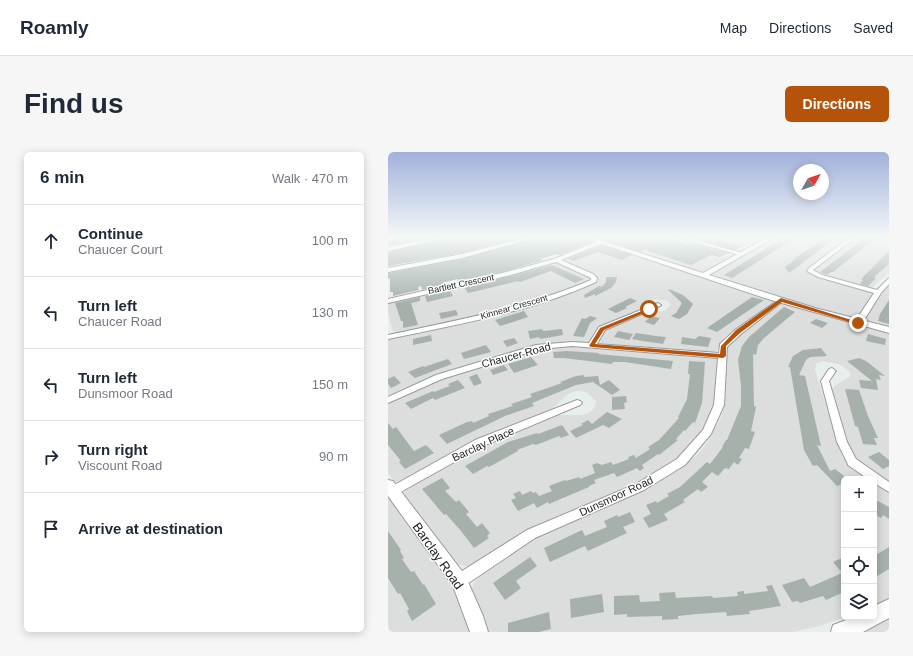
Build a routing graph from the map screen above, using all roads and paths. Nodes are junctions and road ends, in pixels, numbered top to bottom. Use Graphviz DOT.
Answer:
graph roads {
  1 [pos="444,259"];
  2 [pos="656,259"];
  3 [pos="732,259"];
  4 [pos="822,259"];
  5 [pos="556,260"];
  6 [pos="388,270"];
  7 [pos="704,275"];
  8 [pos="889,280"];
  9 [pos="878,292"];
  10 [pos="781,300"];
  11 [pos="388,301"];
  12 [pos="658,305"];
  13 [pos="858,323"];
  14 [pos="388,328"];
  15 [pos="889,330"];
  16 [pos="389,337"];
  17 [pos="592,346"];
  18 [pos="723,356"];
  19 [pos="832,371"];
  20 [pos="388,400"];
  21 [pos="577,403"];
  22 [pos="390,488"];
  23 [pos="889,488"];
  24 [pos="459,581"];
  25 [pos="889,608"];
  26 [pos="877,614"];
  27 [pos="866,620"];
  28 [pos="479,632"];
  29 [pos="840,632"];
  1 -- 6 [label="street"];
  2 -- 7 [label="street"];
  3 -- 7 [label="street"];
  4 -- 9 [label="street"];
  5 -- 11 [label="street, Bartlett Crescent"];
  5 -- 16 [label="street, Kinnear Crescent"];
  7 -- 10 [label="street"];
  8 -- 9 [label="street"];
  9 -- 13 [label="street"];
  10 -- 13 [label="street"];
  10 -- 18 [label="street, Dunsmoor Road"];
  12 -- 17 [label="street"];
  13 -- 15 [label="street"];
  14 -- 16 [label="street"];
  17 -- 18 [label="street, Chaucer Road"];
  17 -- 20 [label="street, Chaucer Road"];
  18 -- 24 [label="street, Dunsmoor Road"];
  19 -- 23 [label="street"];
  21 -- 22 [label="street, Barclay Place"];
  22 -- 24 [label="street, Barclay Road"];
  24 -- 28 [label="street, Barclay Road"];
  25 -- 26 [label="street"];
  27 -- 29 [label="street"];
}
